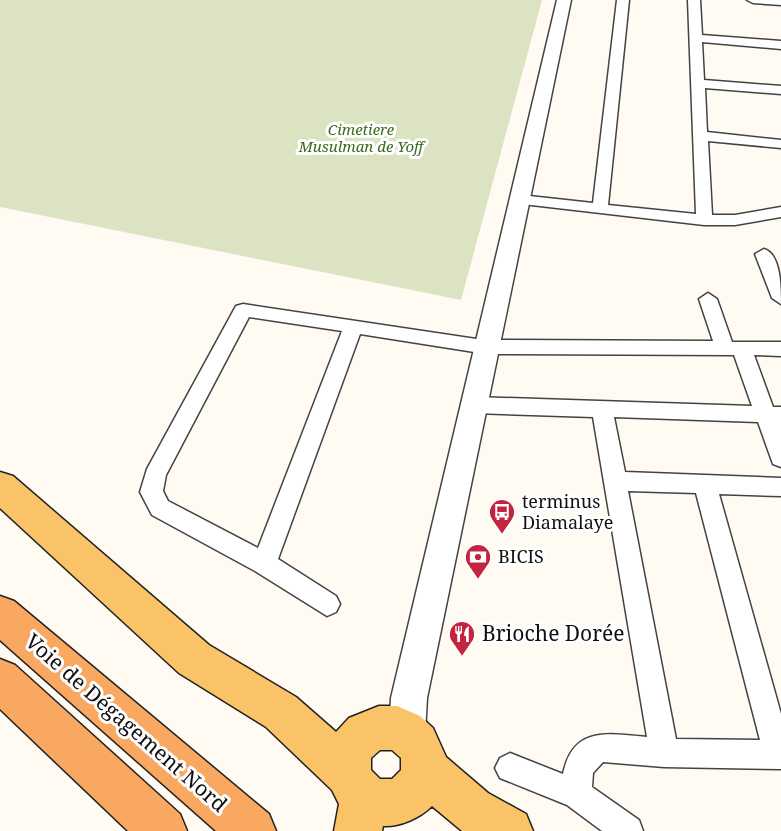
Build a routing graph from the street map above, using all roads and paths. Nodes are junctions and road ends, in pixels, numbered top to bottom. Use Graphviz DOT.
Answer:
graph roads {
  1 [pos="564,0"];
  2 [pos="623,0"];
  3 [pos="693,0"];
  4 [pos="753,0"];
  5 [pos="781,2"];
  6 [pos="695,38"];
  7 [pos="781,45"];
  8 [pos="698,84"];
  9 [pos="781,90"];
  10 [pos="700,136"];
  11 [pos="781,144"];
  12 [pos="519,200"];
  13 [pos="600,208"];
  14 [pos="781,212"];
  15 [pos="704,220"];
  16 [pos="764,254"];
  17 [pos="781,298"];
  18 [pos="708,299"];
  19 [pos="354,326"];
  20 [pos="487,346"];
  21 [pos="733,348"];
  22 [pos="781,349"];
  23 [pos="474,405"];
  24 [pos="602,409"];
  25 [pos="773,414"];
  26 [pos="781,458"];
  27 [pos="615,481"];
  28 [pos="705,484"];
  29 [pos="0,486"];
  30 [pos="781,487"];
  31 [pos="264,563"];
  32 [pos="327,604"];
  33 [pos="0,614"];
  34 [pos="0,680"];
  35 [pos="664,753"];
  36 [pos="779,755"];
  37 [pos="510,768"];
  38 [pos="384,773"];
  39 [pos="577,794"];
  40 [pos="490,821"];
  41 [pos="163,831"];
  42 [pos="252,831"];
  43 [pos="628,831"];
  1 -- 12 [label="street"];
  2 -- 13 [label="street"];
  3 -- 6 [label="street"];
  4 -- 5 [label="street"];
  6 -- 7 [label="street"];
  6 -- 8 [label="street"];
  8 -- 9 [label="street"];
  8 -- 10 [label="street"];
  10 -- 11 [label="street"];
  10 -- 15 [label="street"];
  12 -- 13 [label="street"];
  12 -- 20 [label="street"];
  13 -- 15 [label="street"];
  14 -- 15 [label="street"];
  16 -- 17 [label="street"];
  18 -- 21 [label="street"];
  19 -- 20 [label="street"];
  19 -- 31 [label="street"];
  19 -- 31 [label="street"];
  20 -- 21 [label="street"];
  20 -- 23 [label="street"];
  21 -- 22 [label="street"];
  21 -- 25 [label="street"];
  23 -- 24 [label="street"];
  23 -- 38 [label="street"];
  24 -- 25 [label="street"];
  24 -- 27 [label="street"];
  25 -- 26 [label="street"];
  27 -- 28 [label="street"];
  27 -- 35 [label="street"];
  28 -- 30 [label="street"];
  28 -- 36 [label="street"];
  29 -- 38 [label="main road"];
  31 -- 32 [label="street"];
  33 -- 42 [label="highway, Voie de Dégagement Nord"];
  34 -- 41 [label="highway"];
  35 -- 36 [label="street"];
  35 -- 39 [label="street"];
  37 -- 39 [label="street"];
  38 -- 40 [label="main road"];
  39 -- 43 [label="street"];
}
